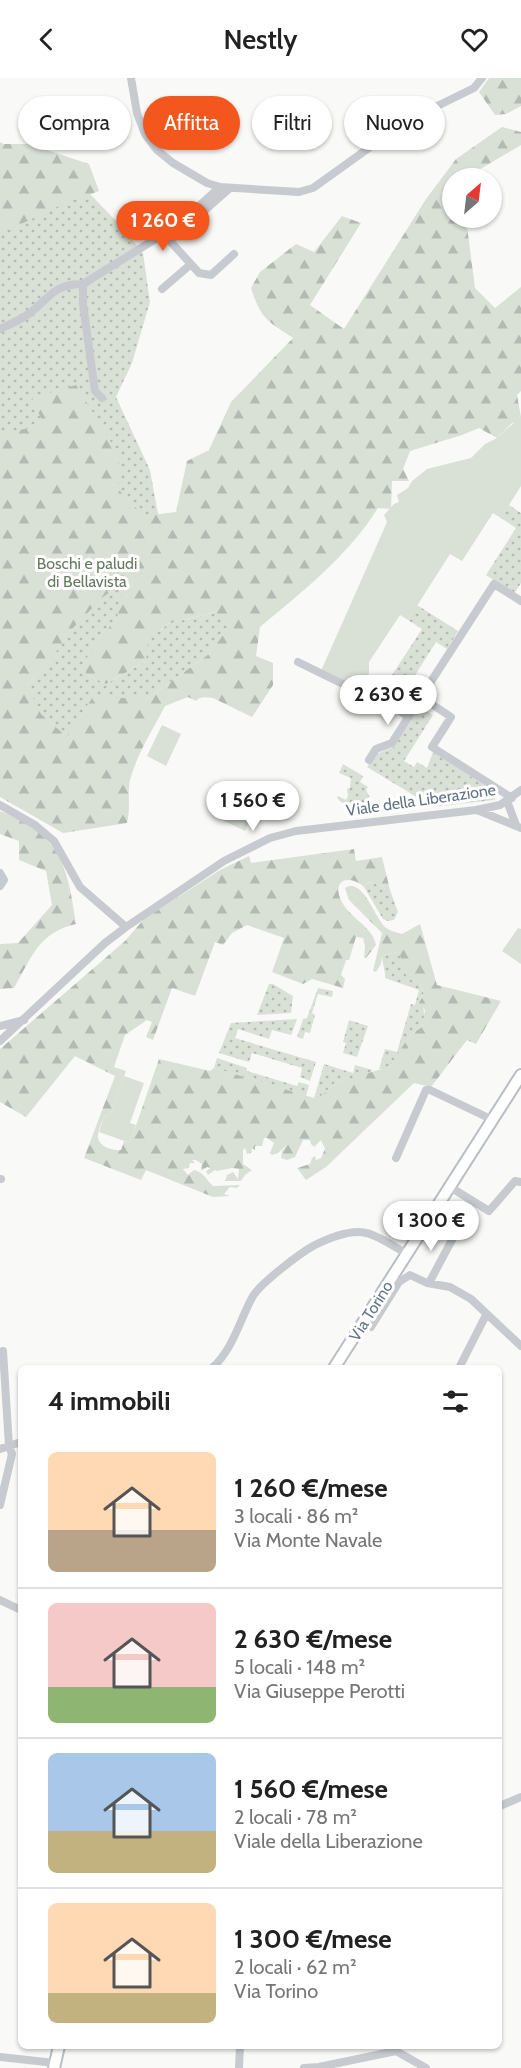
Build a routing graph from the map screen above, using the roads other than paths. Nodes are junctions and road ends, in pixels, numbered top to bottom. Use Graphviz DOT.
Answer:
graph roads {
  1 [pos="131,78"];
  2 [pos="482,78"];
  3 [pos="220,188"];
  4 [pos="230,188"];
  5 [pos="234,254"];
  6 [pos="191,264"];
  7 [pos="83,284"];
  8 [pos="162,289"];
  9 [pos="0,330"];
  10 [pos="102,398"];
  11 [pos="521,601"];
  12 [pos="298,663"];
  13 [pos="421,697"];
  14 [pos="409,717"];
  15 [pos="369,760"];
  16 [pos="521,790"];
  17 [pos="510,800"];
  18 [pos="0,805"];
  19 [pos="476,810"];
  20 [pos="518,827"];
  21 [pos="0,873"];
  22 [pos="0,886"];
  23 [pos="126,927"];
  24 [pos="25,1019"];
  25 [pos="0,1026"];
  26 [pos="0,1041"];
  27 [pos="521,1075"];
  28 [pos="493,1120"];
  29 [pos="396,1158"];
  30 [pos="521,1182"];
  31 [pos="450,1187"];
  32 [pos="426,1224"];
  33 [pos="407,1254"];
  34 [pos="429,1284"];
  35 [pos="486,1315"];
  36 [pos="363,1323"];
  37 [pos="521,1346"];
  38 [pos="3,1351"];
  39 [pos="215,1365"];
  40 [pos="336,1365"];
  41 [pos="461,1365"];
  42 [pos="18,1443"];
  43 [pos="9,1446"];
  44 [pos="0,1449"];
  45 [pos="0,1505"];
  46 [pos="0,1600"];
  47 [pos="18,1609"];
  48 [pos="521,1797"];
  49 [pos="502,1805"];
  50 [pos="58,2049"];
  51 [pos="240,2049"];
  52 [pos="0,2057"];
  53 [pos="54,2065"];
  54 [pos="239,2068"];
  55 [pos="304,2068"];
  56 [pos="426,2068"];
  1 -- 3 [label="street"];
  2 -- 4 [label="street"];
  3 -- 4 [label="street"];
  3 -- 7 [label="street"];
  4 -- 6 [label="street"];
  5 -- 6 [label="street"];
  6 -- 8 [label="street"];
  7 -- 9 [label="street"];
  7 -- 10 [label="street"];
  11 -- 13 [label="street"];
  12 -- 14 [label="street"];
  13 -- 14 [label="street"];
  13 -- 17 [label="street"];
  14 -- 15 [label="street"];
  16 -- 17 [label="street, Viale della Liberazione"];
  17 -- 19 [label="street, Viale della Liberazione"];
  17 -- 20 [label="street"];
  18 -- 23 [label="street"];
  19 -- 20 [label="street"];
  19 -- 23 [label="street, Viale della Liberazione"];
  21 -- 22 [label="street"];
  23 -- 24 [label="street, Viale della Liberazione"];
  24 -- 25 [label="street"];
  24 -- 26 [label="street, Viale della Liberazione"];
  27 -- 28 [label="street, Via Torino"];
  28 -- 29 [label="street"];
  28 -- 31 [label="street, Via Torino"];
  30 -- 31 [label="street"];
  31 -- 32 [label="street, Via Torino"];
  32 -- 33 [label="street, Via Torino"];
  32 -- 34 [label="street"];
  33 -- 36 [label="street, Via Torino"];
  33 -- 39 [label="street"];
  34 -- 35 [label="street"];
  34 -- 36 [label="street"];
  35 -- 37 [label="street"];
  35 -- 41 [label="street"];
  36 -- 40 [label="street, Via Torino"];
  38 -- 43 [label="street"];
  42 -- 43 [label="street"];
  43 -- 44 [label="street"];
  43 -- 45 [label="street"];
  46 -- 47 [label="street"];
  48 -- 49 [label="street"];
  50 -- 53 [label="street"];
  51 -- 54 [label="street"];
  52 -- 53 [label="street"];
  55 -- 56 [label="street"];
}
